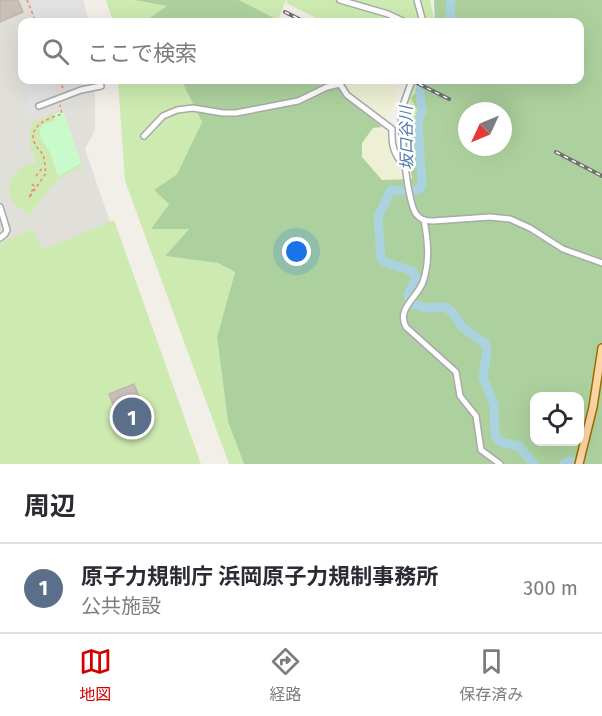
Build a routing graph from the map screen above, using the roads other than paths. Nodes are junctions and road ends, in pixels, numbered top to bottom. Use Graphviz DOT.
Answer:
graph roads {
  1 [pos="340,0"];
  2 [pos="349,0"];
  3 [pos="417,0"];
  4 [pos="355,4"];
  5 [pos="396,18"];
  6 [pos="422,18"];
  7 [pos="411,84"];
  8 [pos="101,86"];
  9 [pos="39,106"];
  10 [pos="144,136"];
  11 [pos="406,168"];
  12 [pos="0,207"];
  13 [pos="424,220"];
  14 [pos="0,238"];
  15 [pos="602,263"];
  16 [pos="602,348"];
  17 [pos="500,464"];
  18 [pos="579,464"];
  1 -- 4 [label="street"];
  2 -- 4 [label="street"];
  3 -- 6 [label="street"];
  4 -- 5 [label="street"];
  7 -- 11 [label="street"];
  8 -- 9 [label="street"];
  10 -- 11 [label="street"];
  11 -- 13 [label="street"];
  12 -- 14 [label="street"];
  13 -- 15 [label="street"];
  13 -- 17 [label="street"];
  16 -- 18 [label="main road"];
}
